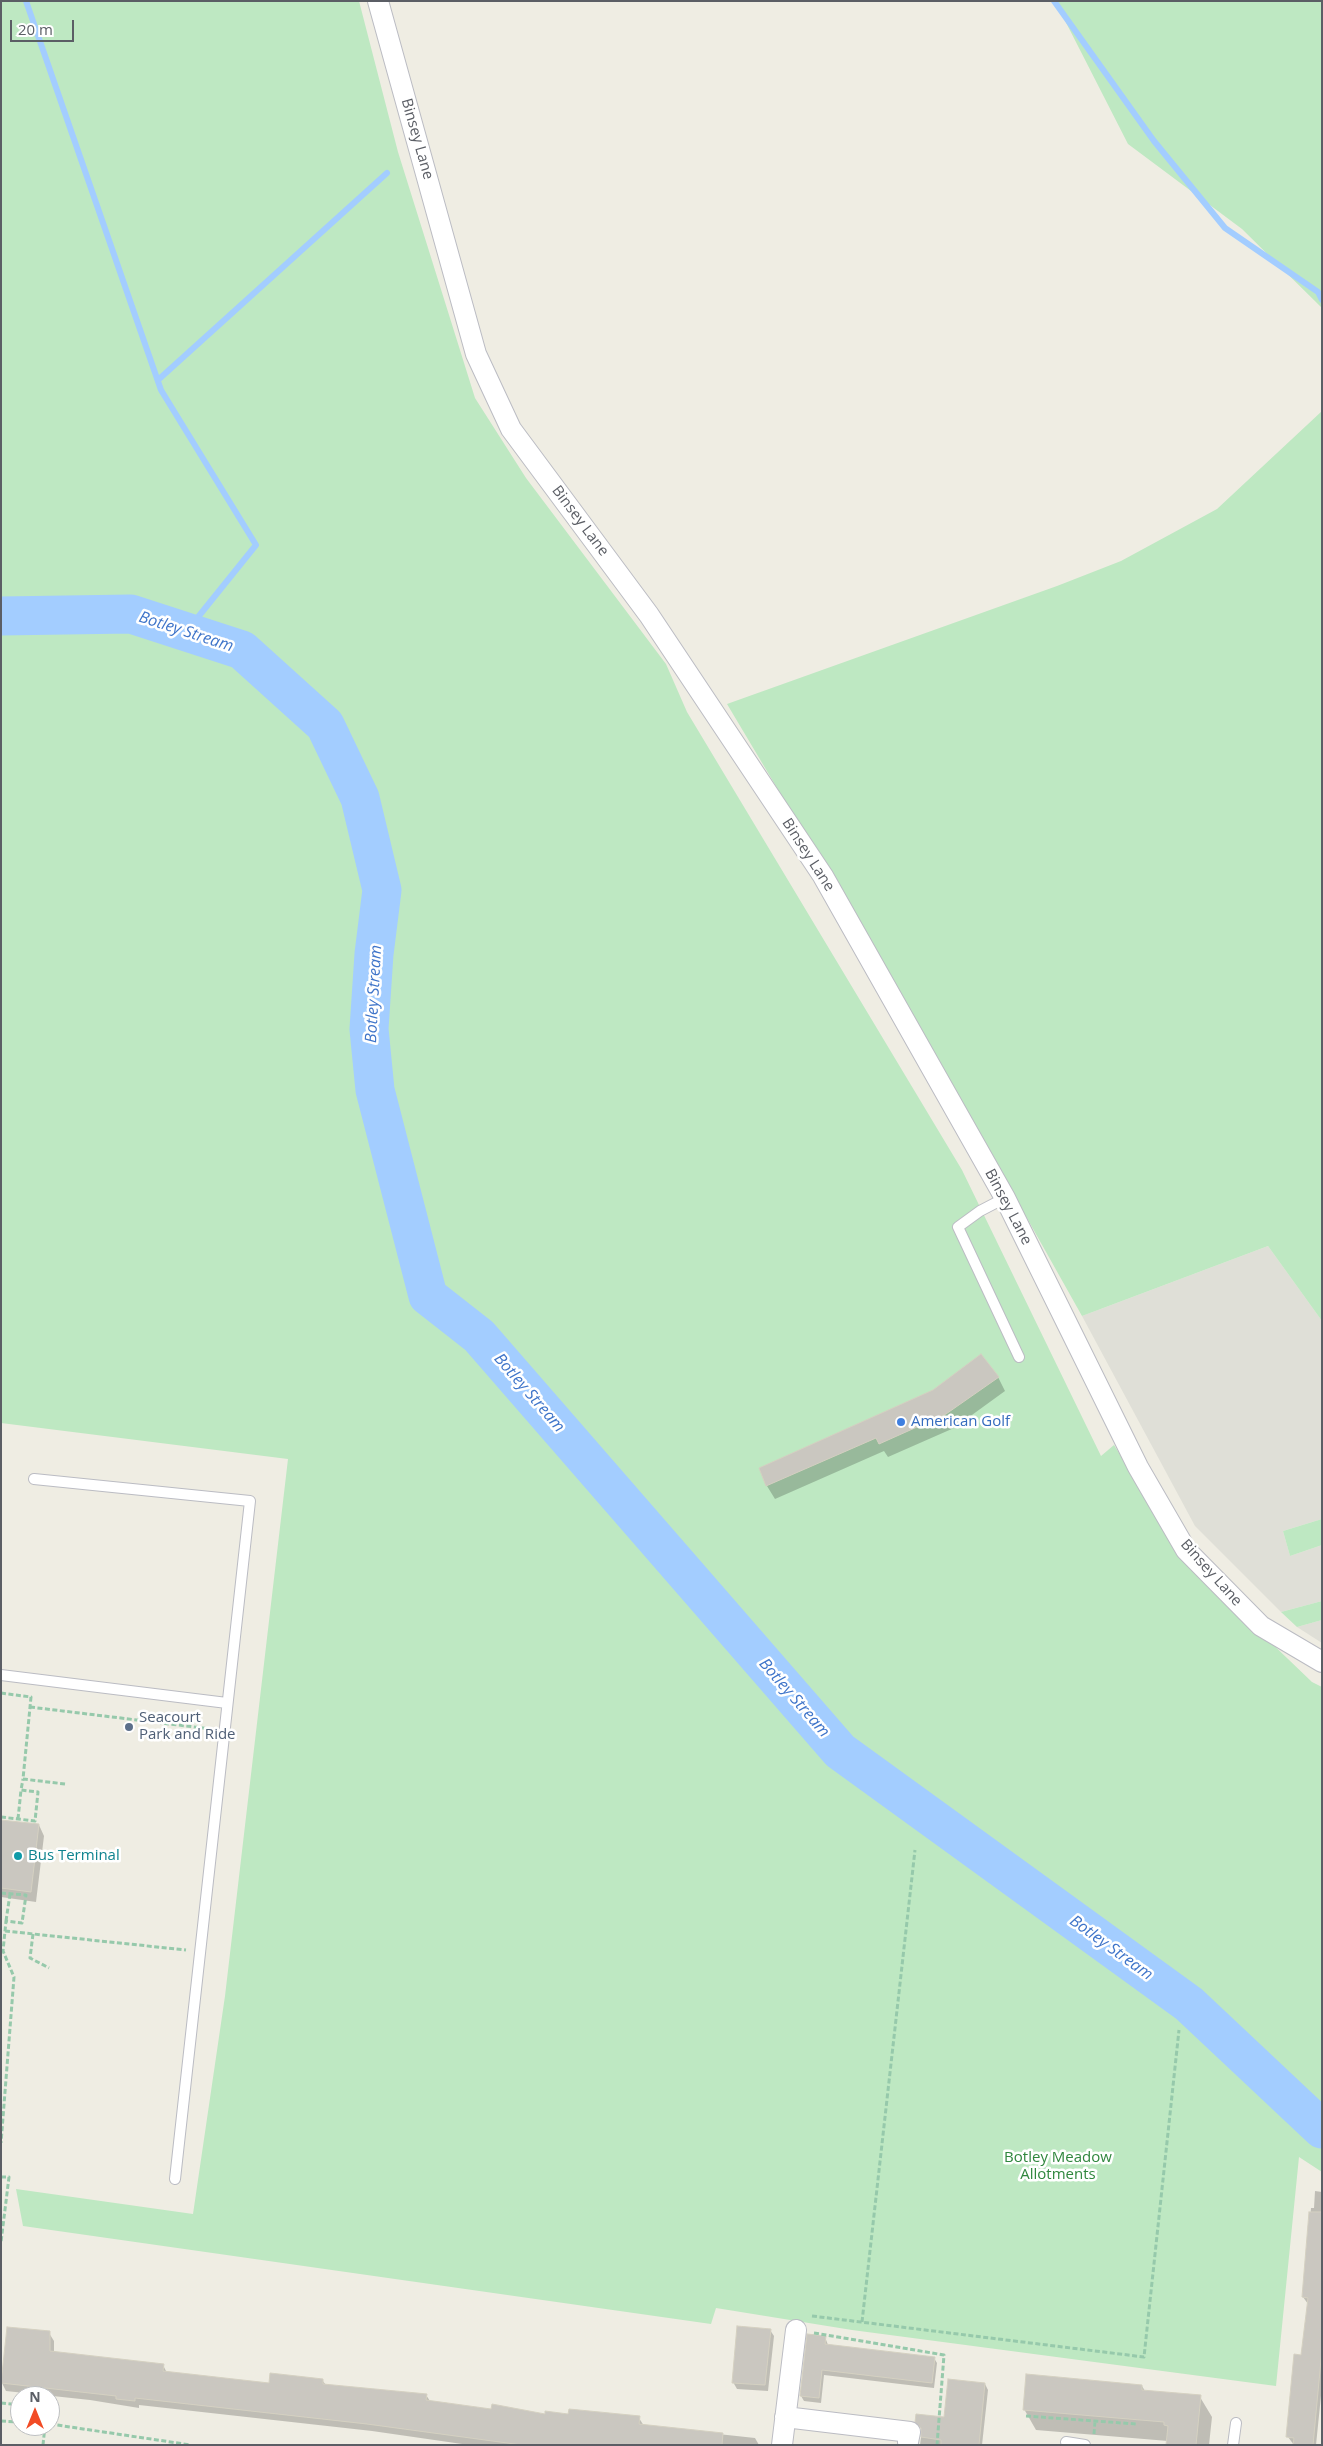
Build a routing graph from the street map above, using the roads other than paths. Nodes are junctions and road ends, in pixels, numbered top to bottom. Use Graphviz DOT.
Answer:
graph roads {
  1 [pos="378,1"];
  2 [pos="1005,1198"];
  3 [pos="1019,1357"];
  4 [pos="34,1479"];
  5 [pos="1322,1662"];
  6 [pos="1,1675"];
  7 [pos="228,1703"];
  8 [pos="175,2180"];
  9 [pos="796,2330"];
  10 [pos="785,2417"];
  11 [pos="1236,2423"];
  12 [pos="908,2442"];
  13 [pos="1066,2442"];
  14 [pos="782,2445"];
  15 [pos="1085,2445"];
  16 [pos="1234,2445"];
  1 -- 2 [label="street, Binsey Lane"];
  2 -- 3 [label="lane"];
  2 -- 5 [label="street, Binsey Lane"];
  4 -- 7 [label="lane"];
  6 -- 7 [label="lane"];
  7 -- 8 [label="lane"];
  9 -- 10 [label="street"];
  10 -- 12 [label="street"];
  10 -- 14 [label="street"];
  11 -- 16 [label="lane"];
  13 -- 15 [label="lane"];
}
